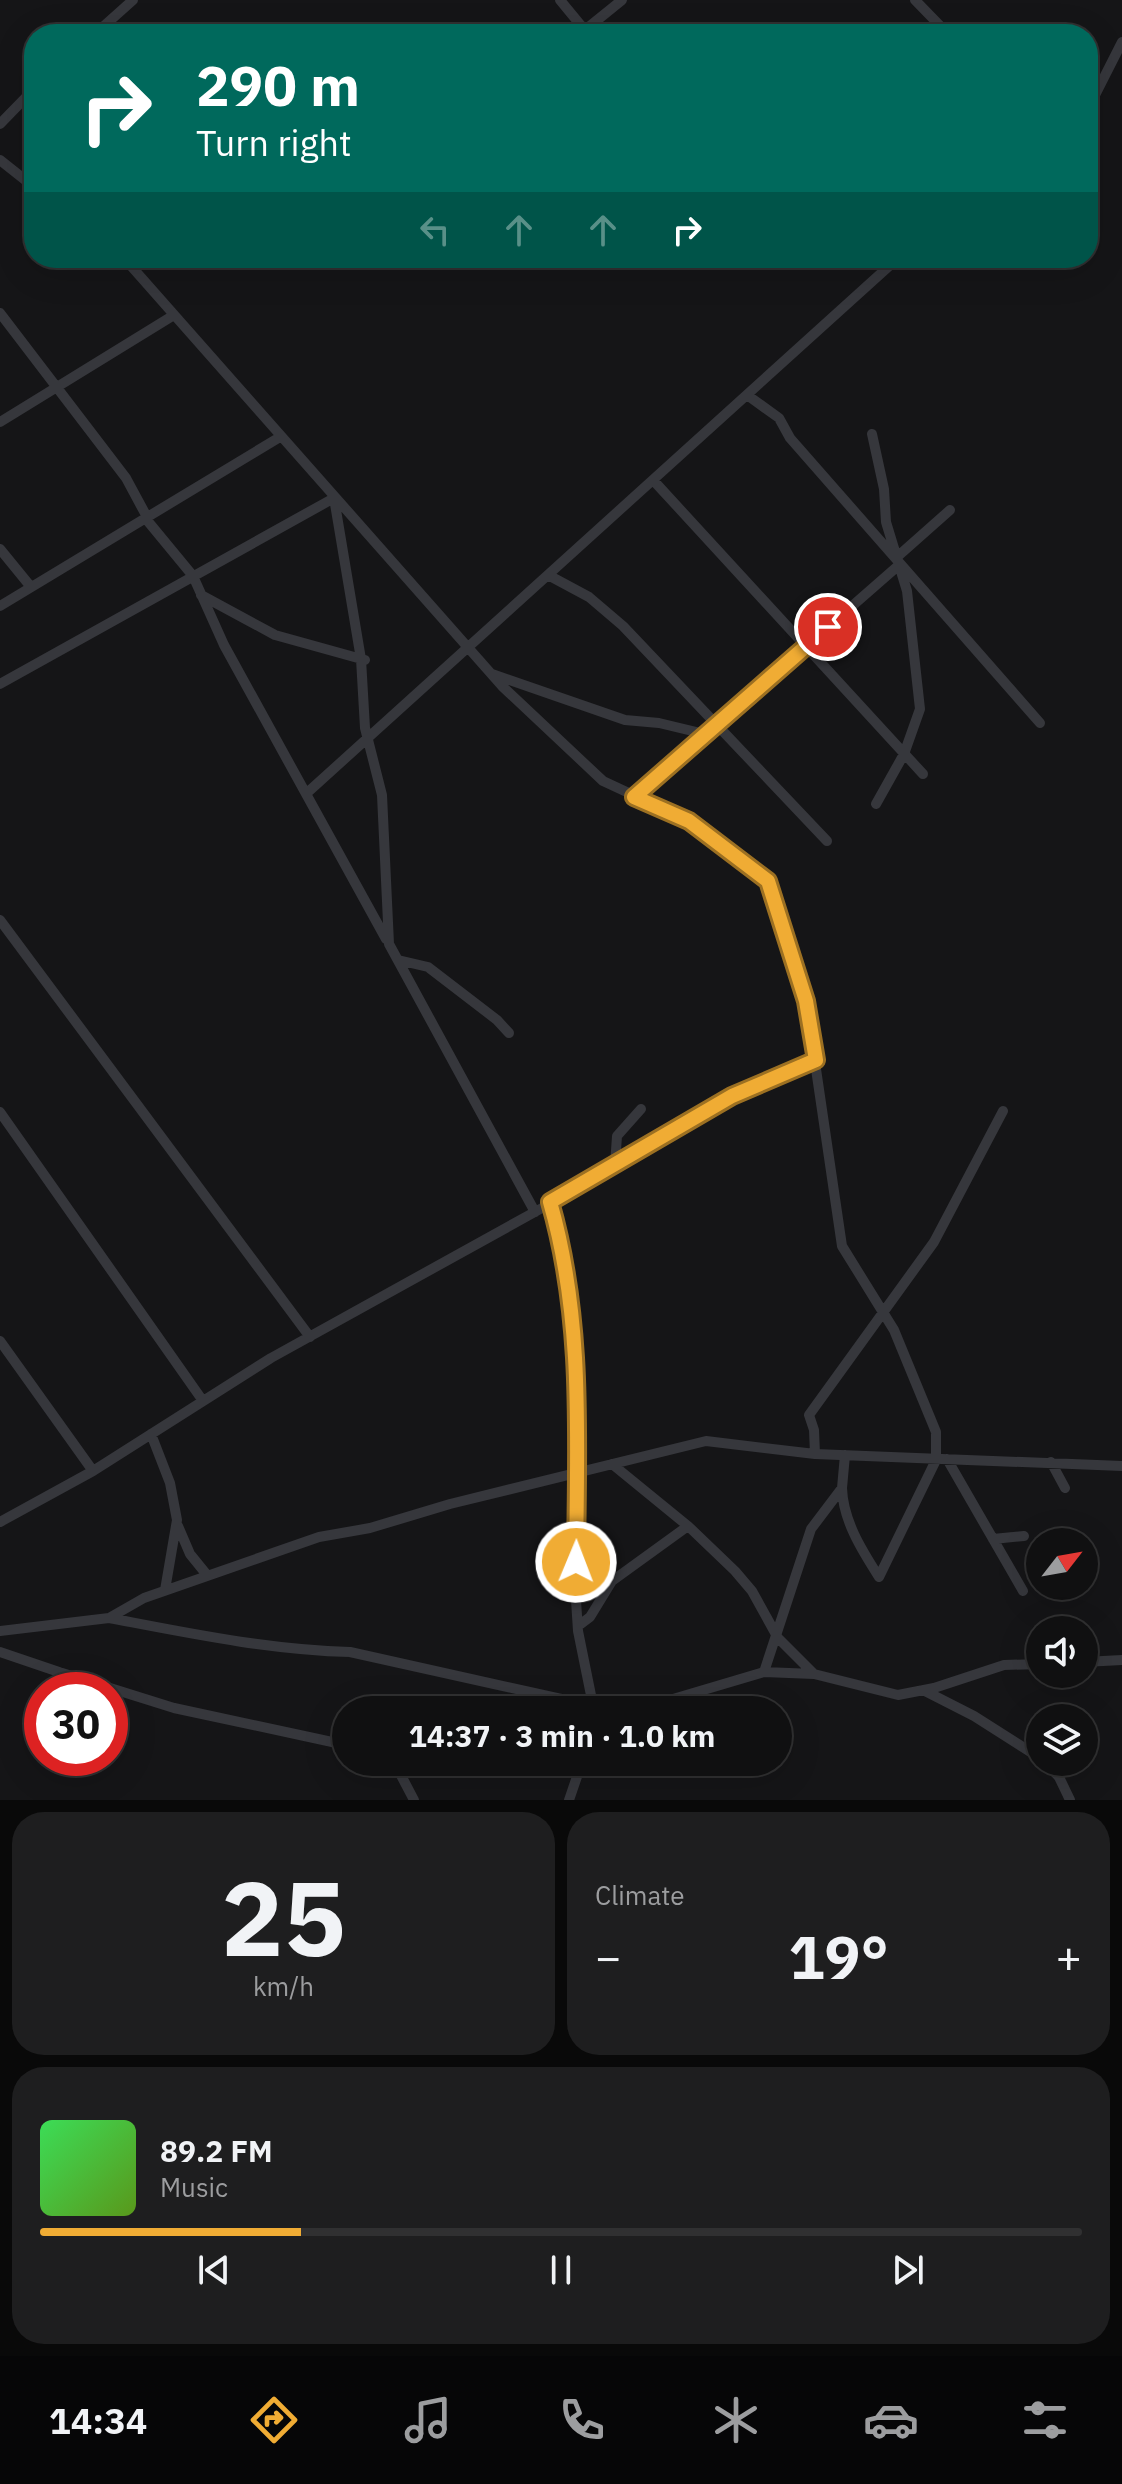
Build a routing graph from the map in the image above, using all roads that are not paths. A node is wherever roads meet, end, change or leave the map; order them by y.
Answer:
1 (133, 0) edge
2 (560, 0) edge
3 (622, 0) edge
4 (915, 0) edge
5 (106, 24) edge
6 (578, 24) edge
7 (595, 24) edge
8 (938, 24) edge
9 (1122, 42) edge
10 (1098, 89) edge
11 (24, 99) edge
12 (0, 124) edge
13 (0, 160) edge
14 (24, 179) edge
15 (133, 268) edge
16 (887, 268) edge
17 (0, 313) edge
18 (174, 315) junction
19 (55, 388) junction
20 (747, 395) junction
21 (0, 422) edge
22 (872, 434) dead end
23 (280, 437) junction
24 (653, 480) junction
25 (334, 498) junction
26 (950, 510) dead end
27 (146, 518) junction
28 (0, 549) edge
29 (898, 561) junction
30 (548, 575) junction
31 (193, 576) junction
32 (31, 587) junction
33 (201, 595) junction
34 (0, 606) edge
35 (468, 647) junction
36 (805, 648) junction
37 (364, 660) junction
38 (491, 674) junction
39 (0, 684) edge
40 (1040, 723) dead end
41 (718, 727) junction
42 (709, 735) junction
43 (367, 737) junction
44 (904, 754) junction
45 (923, 774) dead end
46 (308, 792) junction
47 (634, 797) junction
48 (876, 804) dead end
49 (827, 841) dead end
50 (0, 920) edge
51 (389, 944) junction
52 (398, 960) junction
53 (509, 1033) dead end
54 (816, 1060) junction
55 (641, 1109) dead end
56 (1003, 1111) dead end
57 (0, 1112) edge
58 (615, 1165) junction
59 (550, 1202) junction
60 (535, 1212) junction
61 (884, 1311) junction
62 (310, 1337) junction
63 (0, 1341) edge
64 (203, 1401) junction
65 (151, 1434) junction
66 (815, 1454) junction
67 (845, 1455) junction
68 (942, 1460) junction
69 (1051, 1462) junction
70 (612, 1464) junction
71 (1122, 1466) edge
72 (93, 1471) junction
73 (579, 1472) junction
74 (842, 1488) junction
75 (1065, 1488) dead end
76 (177, 1520) junction
77 (0, 1522) edge
78 (688, 1526) junction
79 (1024, 1536) dead end
80 (993, 1539) junction
81 (207, 1575) junction
82 (165, 1590) junction
83 (1023, 1591) dead end
84 (109, 1618) junction
85 (578, 1626) junction
86 (0, 1631) edge
87 (778, 1638) junction
88 (0, 1652) edge
89 (1122, 1660) edge
90 (1098, 1661) edge
91 (1026, 1664) edge
92 (59, 1672) edge
93 (764, 1672) junction
94 (814, 1674) junction
95 (923, 1690) junction
96 (128, 1694) edge
97 (542, 1696) edge
98 (591, 1696) edge
99 (682, 1696) edge
100 (332, 1742) edge
101 (1026, 1749) edge
102 (401, 1776) edge
103 (577, 1776) edge
104 (1058, 1776) edge
105 (414, 1800) edge
106 (569, 1800) edge
107 (1070, 1800) edge

1 - 5 street
2 - 6 street
3 - 7 street
4 - 8 street
9 - 10 street
11 - 12 street
13 - 14 street
15 - 18 street
16 - 20 street
17 - 19 street
18 - 19 street
18 - 23 street
19 - 21 street
19 - 27 street
20 - 24 street
20 - 29 street
22 - 29 street
23 - 25 street
23 - 27 street
24 - 30 street
24 - 36 street
25 - 31 street
25 - 35 street
25 - 37 street
26 - 29 street
27 - 31 street
27 - 32 street
28 - 32 street
29 - 36 street
29 - 40 street
29 - 44 street
30 - 35 street
30 - 41 street
31 - 33 street
31 - 39 street
32 - 34 street
33 - 37 street
33 - 46 street
35 - 38 street
35 - 43 street
36 - 41 street
36 - 44 street
37 - 43 street
38 - 42 street
38 - 47 street
41 - 42 street
41 - 49 street
42 - 47 street
43 - 46 street
43 - 51 street
44 - 45 street
44 - 48 street
46 - 51 street
47 - 54 street
50 - 62 street
51 - 52 street
52 - 53 street
52 - 60 street
54 - 58 street
54 - 61 street
55 - 58 street
56 - 61 street
57 - 64 street
58 - 59 street
59 - 60 street
59 - 73 street
60 - 62 street
61 - 66 street
61 - 68 street
62 - 64 street
63 - 72 street
64 - 65 street
65 - 72 street
65 - 76 street
66 - 67 street
66 - 70 street
67 - 68 street
67 - 74 street
68 - 69 street
68 - 74 street
68 - 80 street
69 - 71 street
69 - 75 street
70 - 73 street
70 - 78 street
72 - 77 street
73 - 81 street
73 - 85 street
74 - 87 street
76 - 81 street
76 - 82 street
78 - 85 street
78 - 87 street
79 - 80 street
80 - 83 street
81 - 82 street
82 - 84 street
84 - 86 street
84 - 97 street
85 - 98 street
87 - 93 street
87 - 94 street
88 - 92 street
89 - 90 street
91 - 95 street
93 - 94 street
93 - 99 street
94 - 95 street
95 - 101 street
96 - 100 street
102 - 105 street
103 - 106 street
104 - 107 street

